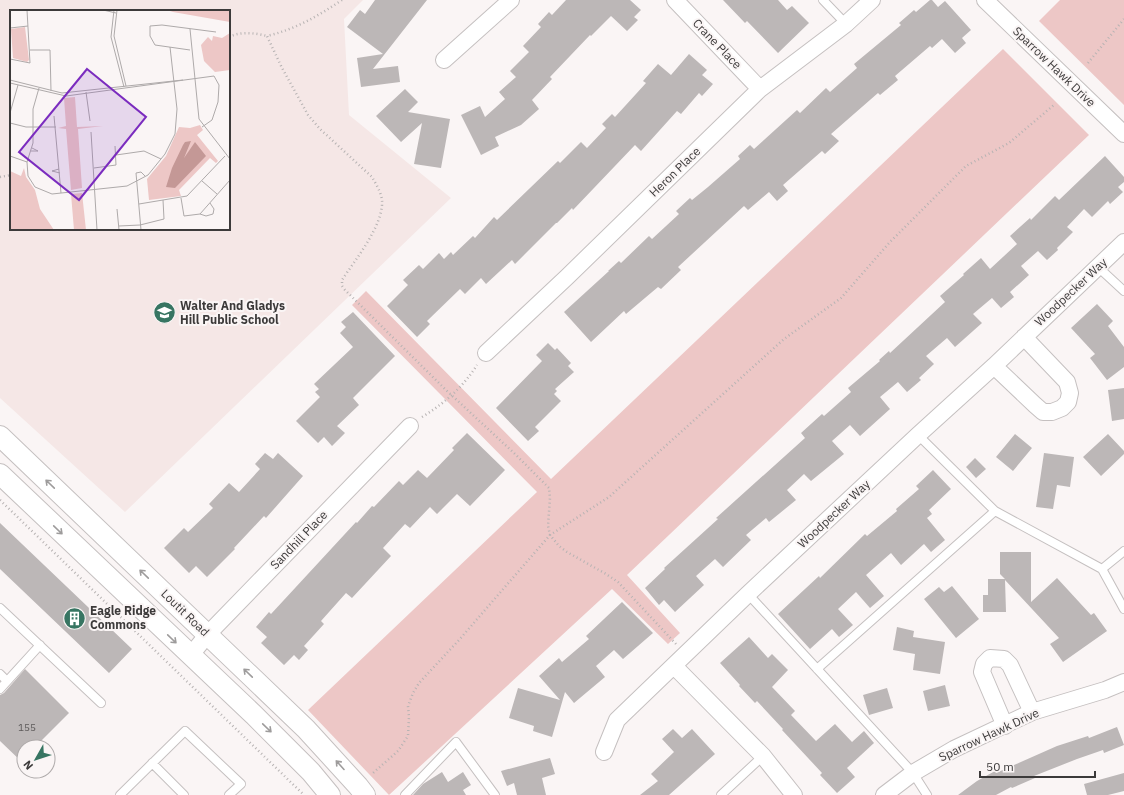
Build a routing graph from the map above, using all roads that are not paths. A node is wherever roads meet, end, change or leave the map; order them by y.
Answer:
1 (511, 0) edge
2 (674, 0) edge
3 (822, 0) edge
4 (872, 0) edge
5 (985, 0) edge
6 (846, 24) junction
7 (444, 60) dead end
8 (760, 89) junction
9 (1124, 134) edge
10 (1124, 242) edge
11 (1098, 267) junction
12 (1124, 291) edge
13 (1024, 337) junction
14 (486, 353) road end
15 (994, 366) junction
16 (410, 426) road end
17 (918, 435) junction
18 (0, 436) edge
19 (0, 474) edge
20 (995, 511) junction
21 (1124, 551) edge
22 (1102, 569) junction
23 (748, 594) junction
24 (0, 608) edge
25 (1124, 609) edge
26 (208, 634) junction
27 (40, 645) junction
28 (190, 656) junction
29 (674, 666) junction
30 (817, 669) junction
31 (0, 674) edge
32 (8, 681) junction
33 (1124, 682) edge
34 (0, 689) edge
35 (101, 703) dead end
36 (1032, 712) junction
37 (1005, 726) junction
38 (604, 752) dead end
39 (763, 756) junction
40 (152, 763) junction
41 (913, 773) junction
42 (120, 795) edge
43 (184, 795) edge
44 (229, 795) edge
45 (330, 795) edge
46 (365, 795) edge
47 (405, 795) edge
48 (495, 795) edge
49 (721, 795) edge
50 (794, 795) edge
51 (884, 795) edge
52 (927, 795) edge

1 - 7 street
2 - 8 street, Crane Place
3 - 6 lane
4 - 6 street, Heron Place
5 - 9 street, Sparrow Hawk Drive
6 - 8 street, Heron Place
8 - 14 street, Heron Place
10 - 11 street, Woodpecker Way
11 - 12 lane
11 - 13 street, Woodpecker Way
13 - 15 street, Woodpecker Way
13 - 15 street
15 - 17 street, Woodpecker Way
16 - 26 street, Sandhill Place
17 - 20 lane
17 - 23 street, Woodpecker Way
26 -> 18 street, Loutit Road
19 -> 28 street
20 - 22 lane
20 - 30 lane
21 - 22 lane
22 - 25 lane
23 - 29 street, Woodpecker Way
23 - 30 lane
24 - 27 lane
26 - 28 street, Sandhill Place
46 -> 26 street, Loutit Road
27 - 32 lane
27 - 35 lane
28 -> 45 street
29 - 38 street, Woodpecker Way
29 - 39 street
30 - 41 lane
31 - 32 lane
32 - 34 lane
33 - 36 street, Sparrow Hawk Drive
36 - 37 street, Sparrow Hawk Drive
36 - 37 street
37 - 41 street, Sparrow Hawk Drive
39 - 49 lane
39 - 50 street
40 - 42 lane
40 - 43 lane
40 - 44 lane
41 - 51 street, Sparrow Hawk Drive
41 - 52 lane
47 - 48 lane

